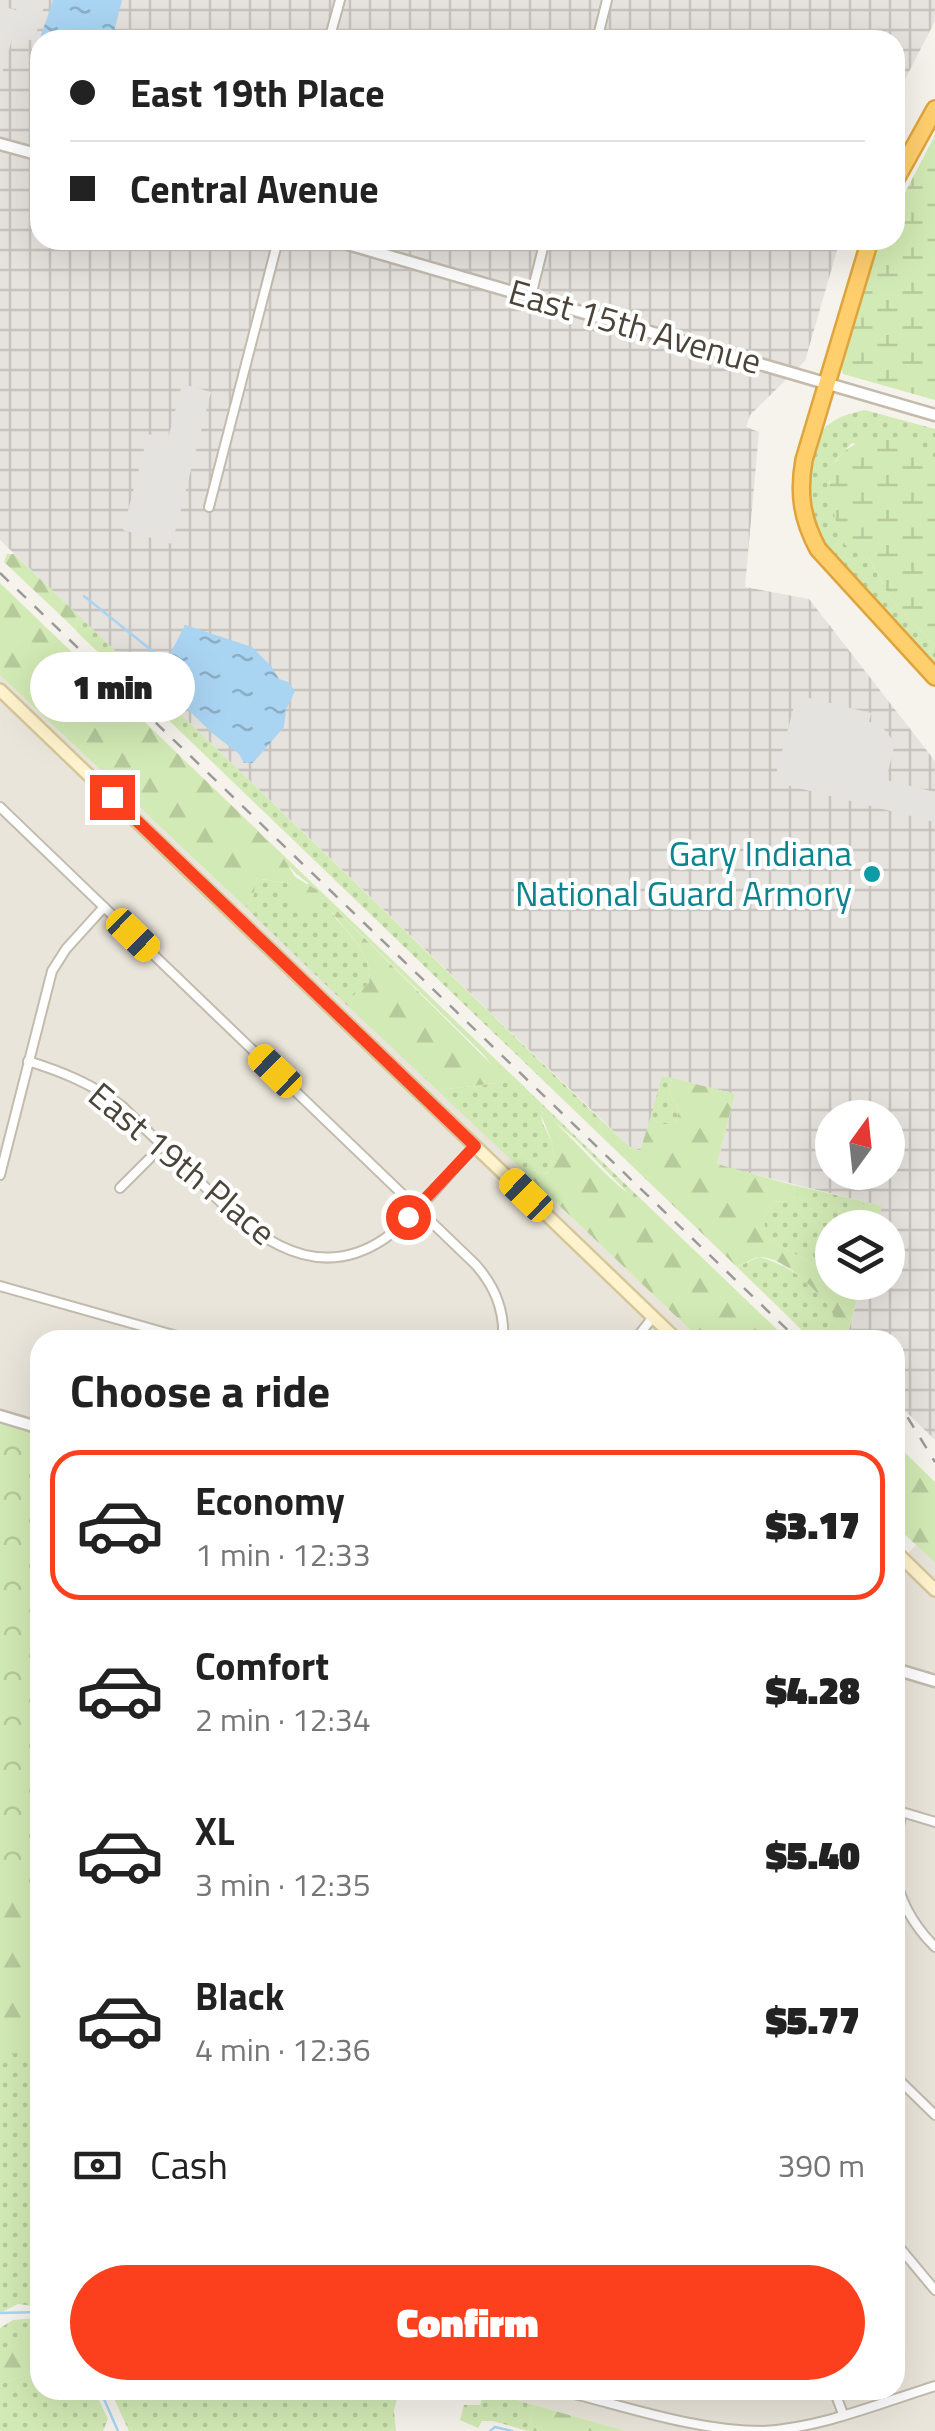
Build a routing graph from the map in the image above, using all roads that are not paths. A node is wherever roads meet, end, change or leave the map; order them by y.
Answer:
1 (340, 0) edge
2 (607, 0) edge
3 (332, 30) edge
4 (600, 30) edge
5 (935, 109) edge
6 (0, 144) edge
7 (30, 152) edge
8 (905, 163) edge
9 (275, 250) edge
10 (369, 250) edge
11 (542, 250) edge
12 (867, 250) edge
13 (531, 296) junction
14 (826, 384) junction
15 (935, 416) edge
16 (209, 506) dead end
17 (935, 677) edge
18 (0, 690) edge
19 (0, 807) edge
20 (104, 907) junction
21 (28, 1061) junction
22 (163, 1145) junction
23 (475, 1146) junction
24 (0, 1175) edge
25 (120, 1188) dead end
26 (417, 1208) junction
27 (0, 1286) edge
28 (653, 1317) junction
29 (156, 1330) edge
30 (503, 1330) edge
31 (643, 1330) edge
32 (667, 1330) edge
33 (0, 1416) edge
34 (30, 1425) edge
35 (905, 1561) edge
36 (935, 1590) edge
37 (905, 1672) edge
38 (935, 1680) edge
39 (905, 1813) edge
40 (935, 1822) edge
41 (905, 1908) edge
42 (935, 1947) edge
43 (905, 2086) edge
44 (935, 2115) edge
45 (905, 2254) edge
46 (935, 2290) edge
47 (935, 2386) edge
48 (905, 2395) edge
49 (603, 2400) edge
50 (838, 2400) edge
51 (889, 2400) edge
52 (843, 2414) junction

1 - 3 street
2 - 4 street
5 - 8 highway
6 - 7 street
9 - 16 street
10 - 13 street, East 15th Avenue
11 - 13 street
12 - 14 highway
13 - 14 street, East 15th Avenue
14 - 15 street, East 15th Avenue
14 - 17 highway
18 - 23 main road
19 - 20 street
20 - 21 street
20 - 26 street
21 - 22 street, East 19th Place
21 - 24 street
22 - 25 street
22 - 26 street, East 19th Place
23 - 26 street, East 19th Place
23 - 28 main road
26 - 30 street
27 - 29 street
28 - 31 street
28 - 32 main road
33 - 34 street
35 - 36 main road
37 - 38 street
39 - 40 street
41 - 42 street
43 - 44 street
45 - 46 street
47 - 48 street
49 - 52 street
50 - 52 street
51 - 52 street

